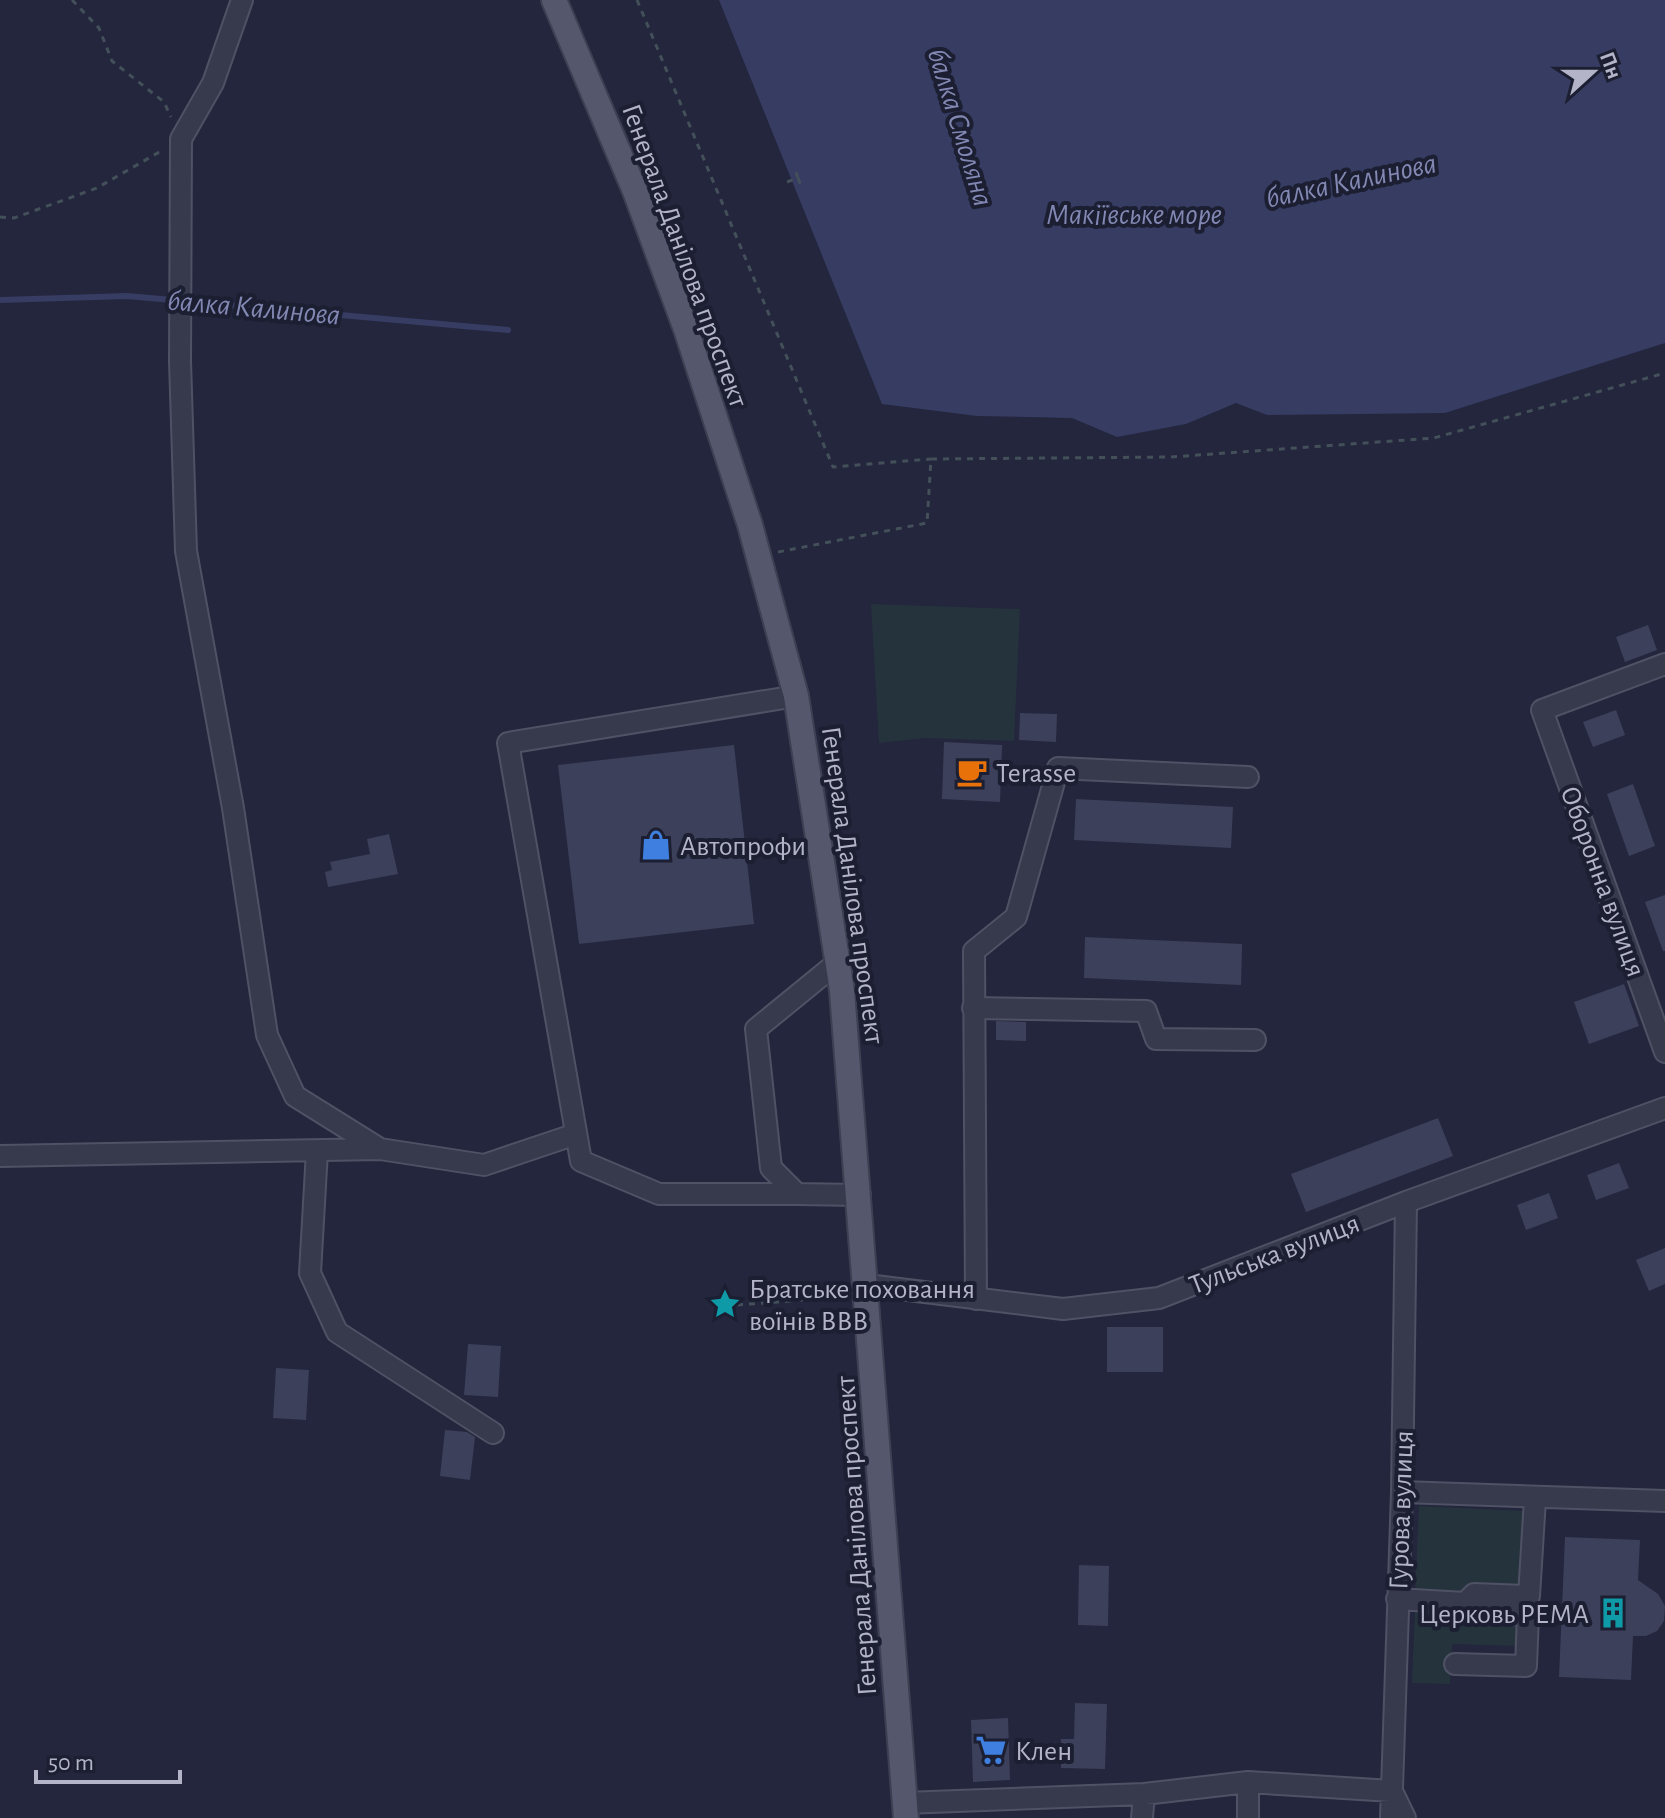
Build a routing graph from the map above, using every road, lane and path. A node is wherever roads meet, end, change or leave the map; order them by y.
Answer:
1 (72, 0) edge
2 (242, 0) edge
3 (554, 0) edge
4 (637, 0) edge
5 (181, 139) junction
6 (795, 170) dead end
7 (798, 178) junction
8 (787, 182) dead end
9 (801, 186) dead end
10 (0, 217) edge
11 (1665, 373) edge
12 (931, 459) junction
13 (758, 555) junction
14 (1665, 664) edge
15 (796, 696) junction
16 (1248, 777) dead end
17 (838, 962) junction
18 (973, 1008) junction
19 (1255, 1040) dead end
20 (1665, 1052) edge
21 (1665, 1108) edge
22 (576, 1134) junction
23 (380, 1149) junction
24 (317, 1151) junction
25 (0, 1156) edge
26 (797, 1194) junction
27 (860, 1195) junction
28 (1406, 1202) junction
29 (868, 1290) junction
30 (976, 1299) junction
31 (737, 1305) dead end
32 (493, 1433) dead end
33 (1402, 1492) junction
34 (1535, 1499) junction
35 (1665, 1501) edge
36 (1397, 1599) junction
37 (1465, 1603) junction
38 (1455, 1664) dead end
39 (1248, 1782) junction
40 (1392, 1791) junction
41 (1144, 1794) junction
42 (905, 1810) edge
43 (1142, 1818) edge
44 (1248, 1818) edge
45 (1391, 1818) edge
46 (1405, 1818) edge

1 - 5 path
2 - 5 street
3 - 13 main road, Генерала Данілова проспект
4 - 12 path
5 - 10 path
5 - 23 street
6 - 7 path
7 - 8 path
7 - 9 path
11 - 12 path
12 - 13 path
13 - 15 main road, Генерала Данілова проспект
14 - 20 street, Оборонна вулиця
15 - 17 main road, Генерала Данілова проспект
15 - 22 street
16 - 18 street
17 - 26 street
17 - 27 main road, Генерала Данілова проспект
18 - 19 street
18 - 30 street
21 - 28 street, Тульська вулиця
22 - 23 street
22 - 26 street
23 - 24 street
24 - 25 street
24 - 32 street
26 - 27 street
27 - 29 main road, Генерала Данілова проспект
28 - 30 street, Тульська вулиця
28 - 33 street, Гурова вулиця
29 - 30 street, Тульська вулиця
29 - 31 path
29 - 42 main road, Генерала Данілова проспект
33 - 34 street
33 - 36 street, Гурова вулиця
34 - 35 street
34 - 37 street
36 - 37 street
36 - 40 street, Гурова вулиця
37 - 38 street
39 - 40 street
39 - 41 street
39 - 44 street
40 - 45 street, Гурова вулиця
40 - 46 street
41 - 42 street
41 - 43 street

